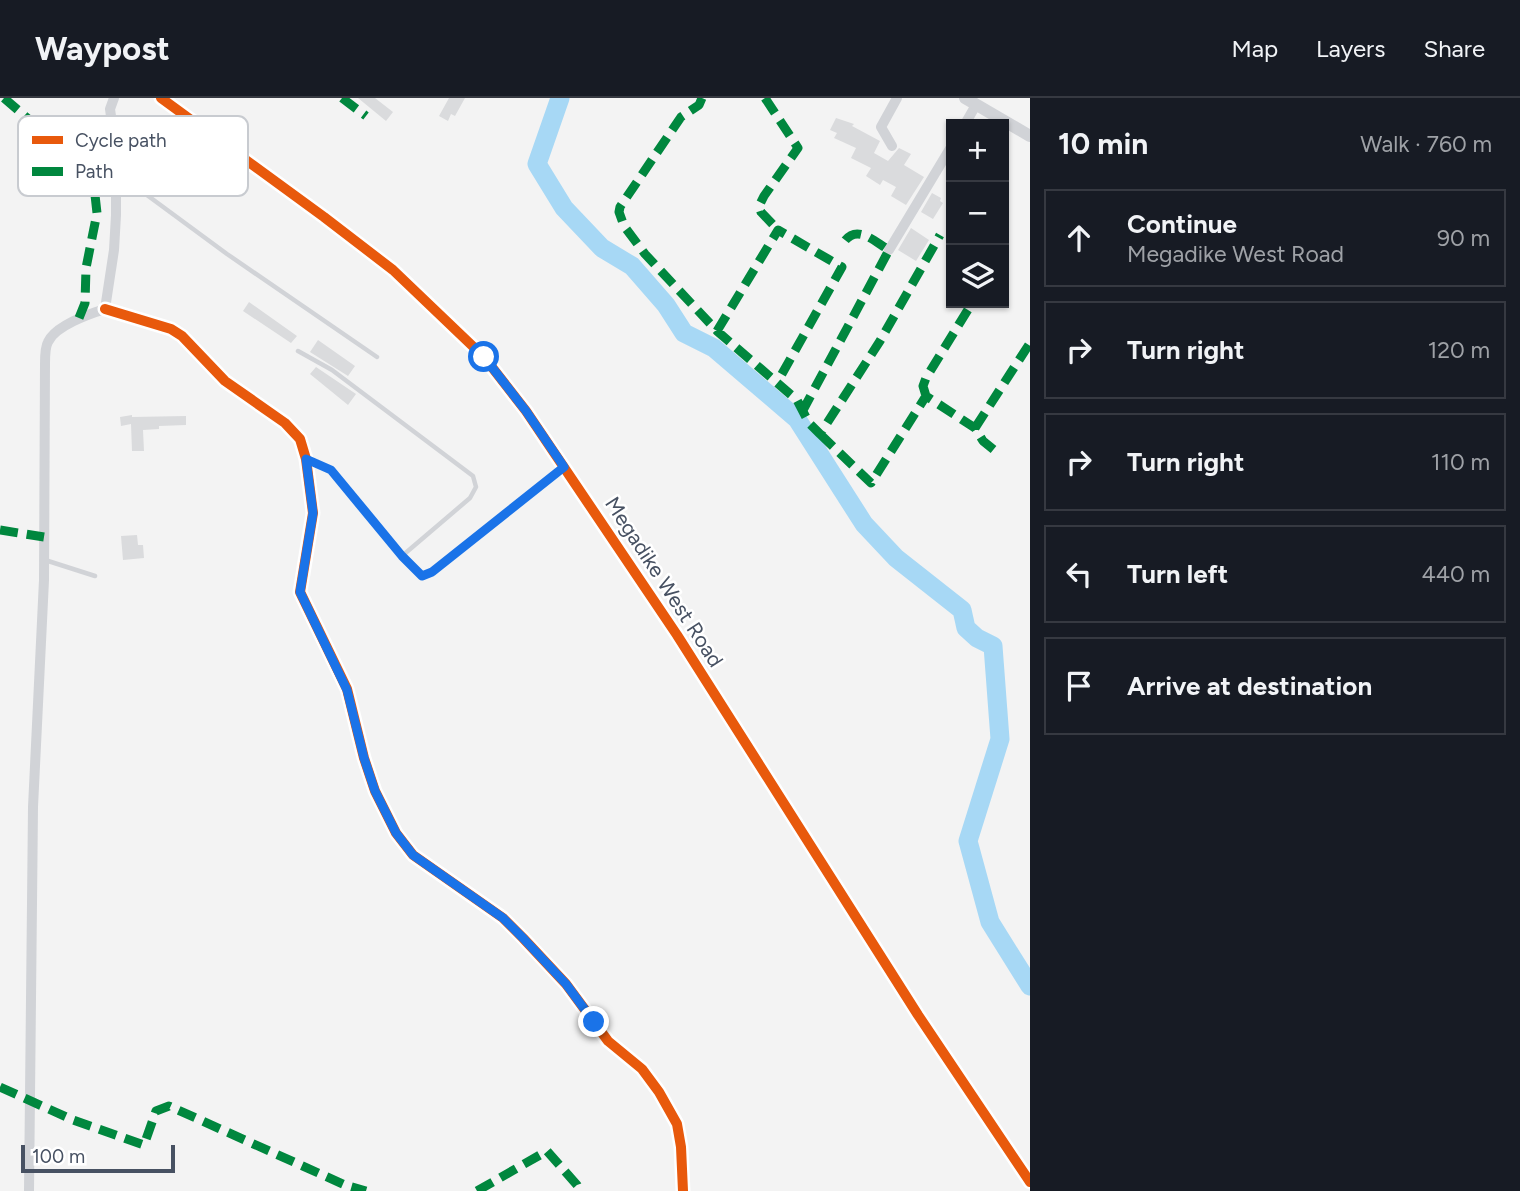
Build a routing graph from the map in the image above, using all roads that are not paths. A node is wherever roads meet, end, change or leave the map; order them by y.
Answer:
1 (114, 98) edge
2 (161, 98) edge
3 (897, 98) edge
4 (965, 98) edge
5 (976, 106) junction
6 (111, 116) edge
7 (186, 116) edge
8 (968, 119) edge
9 (1030, 136) edge
10 (892, 146) dead end
11 (946, 155) edge
12 (248, 162) edge
13 (115, 196) edge
14 (148, 196) edge
15 (889, 250) dead end
16 (105, 309) junction
17 (298, 351) dead end
18 (376, 357) dead end
19 (306, 459) junction
20 (564, 467) junction
21 (402, 556) junction
22 (44, 559) junction
23 (95, 576) dead end
24 (1030, 1182) edge
25 (29, 1191) edge
26 (684, 1191) edge

1 - 6 street
2 - 7 street, Megadike West Road
3 - 10 street
4 - 5 street
5 - 8 street
5 - 9 street
11 - 15 street
12 - 20 street, Megadike West Road
13 - 16 street
14 - 18 lane
16 - 19 street
16 - 22 street
17 - 21 lane
19 - 21 lane
19 - 26 street
20 - 21 lane
20 - 24 street, Megadike West Road
22 - 23 lane
22 - 25 street

